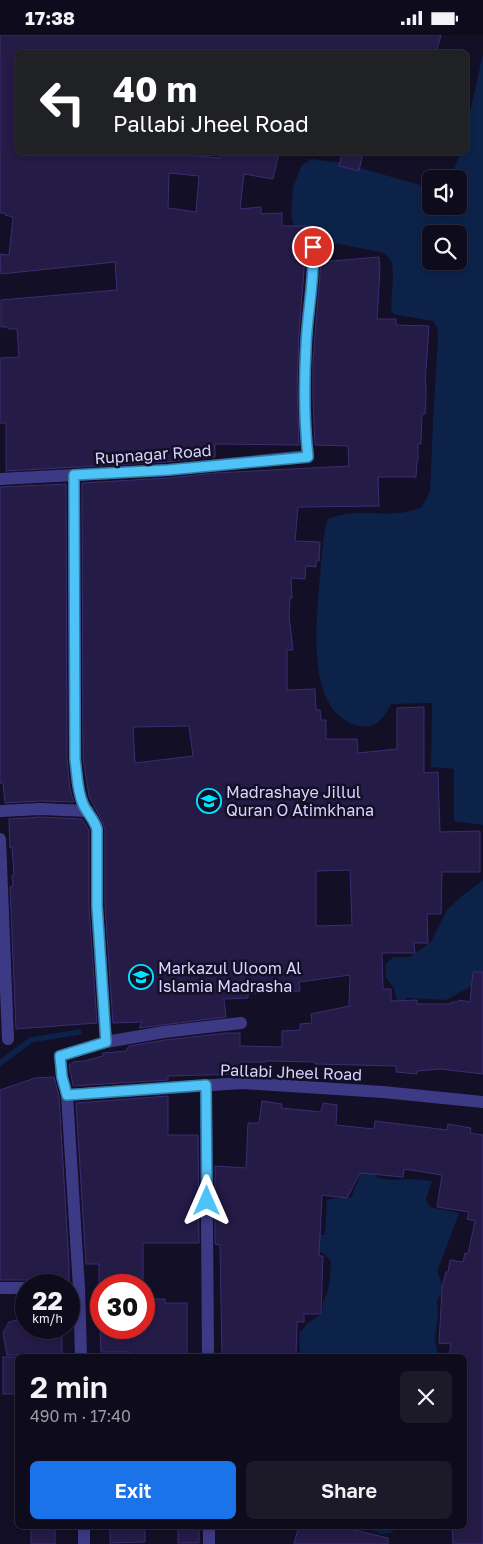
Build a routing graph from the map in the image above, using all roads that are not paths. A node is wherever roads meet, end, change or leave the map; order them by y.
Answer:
1 (313, 247) dead end
2 (74, 475) junction
3 (0, 479) edge
4 (0, 811) edge
5 (88, 811) junction
6 (0, 839) edge
7 (241, 1023) dead end
8 (8, 1039) dead end
9 (106, 1042) junction
10 (206, 1085) junction
11 (67, 1095) junction
12 (483, 1102) edge
13 (73, 1274) edge
14 (15, 1288) edge
15 (0, 1289) edge
16 (79, 1339) edge
17 (81, 1354) edge
18 (208, 1354) edge
19 (84, 1529) edge
20 (209, 1529) edge
21 (84, 1544) edge
22 (209, 1544) edge

1 - 2 street, Rupnagar Road
2 - 3 street, Rupnagar Road
2 - 5 street
4 - 5 street
5 - 9 street
6 - 8 street
7 - 9 street
9 - 11 street
10 - 11 street, Pallabi Jheel Road
10 - 12 street, Pallabi Jheel Road
10 - 18 street
11 - 13 street
14 - 15 street
16 - 17 street
19 - 21 street
20 - 22 street

